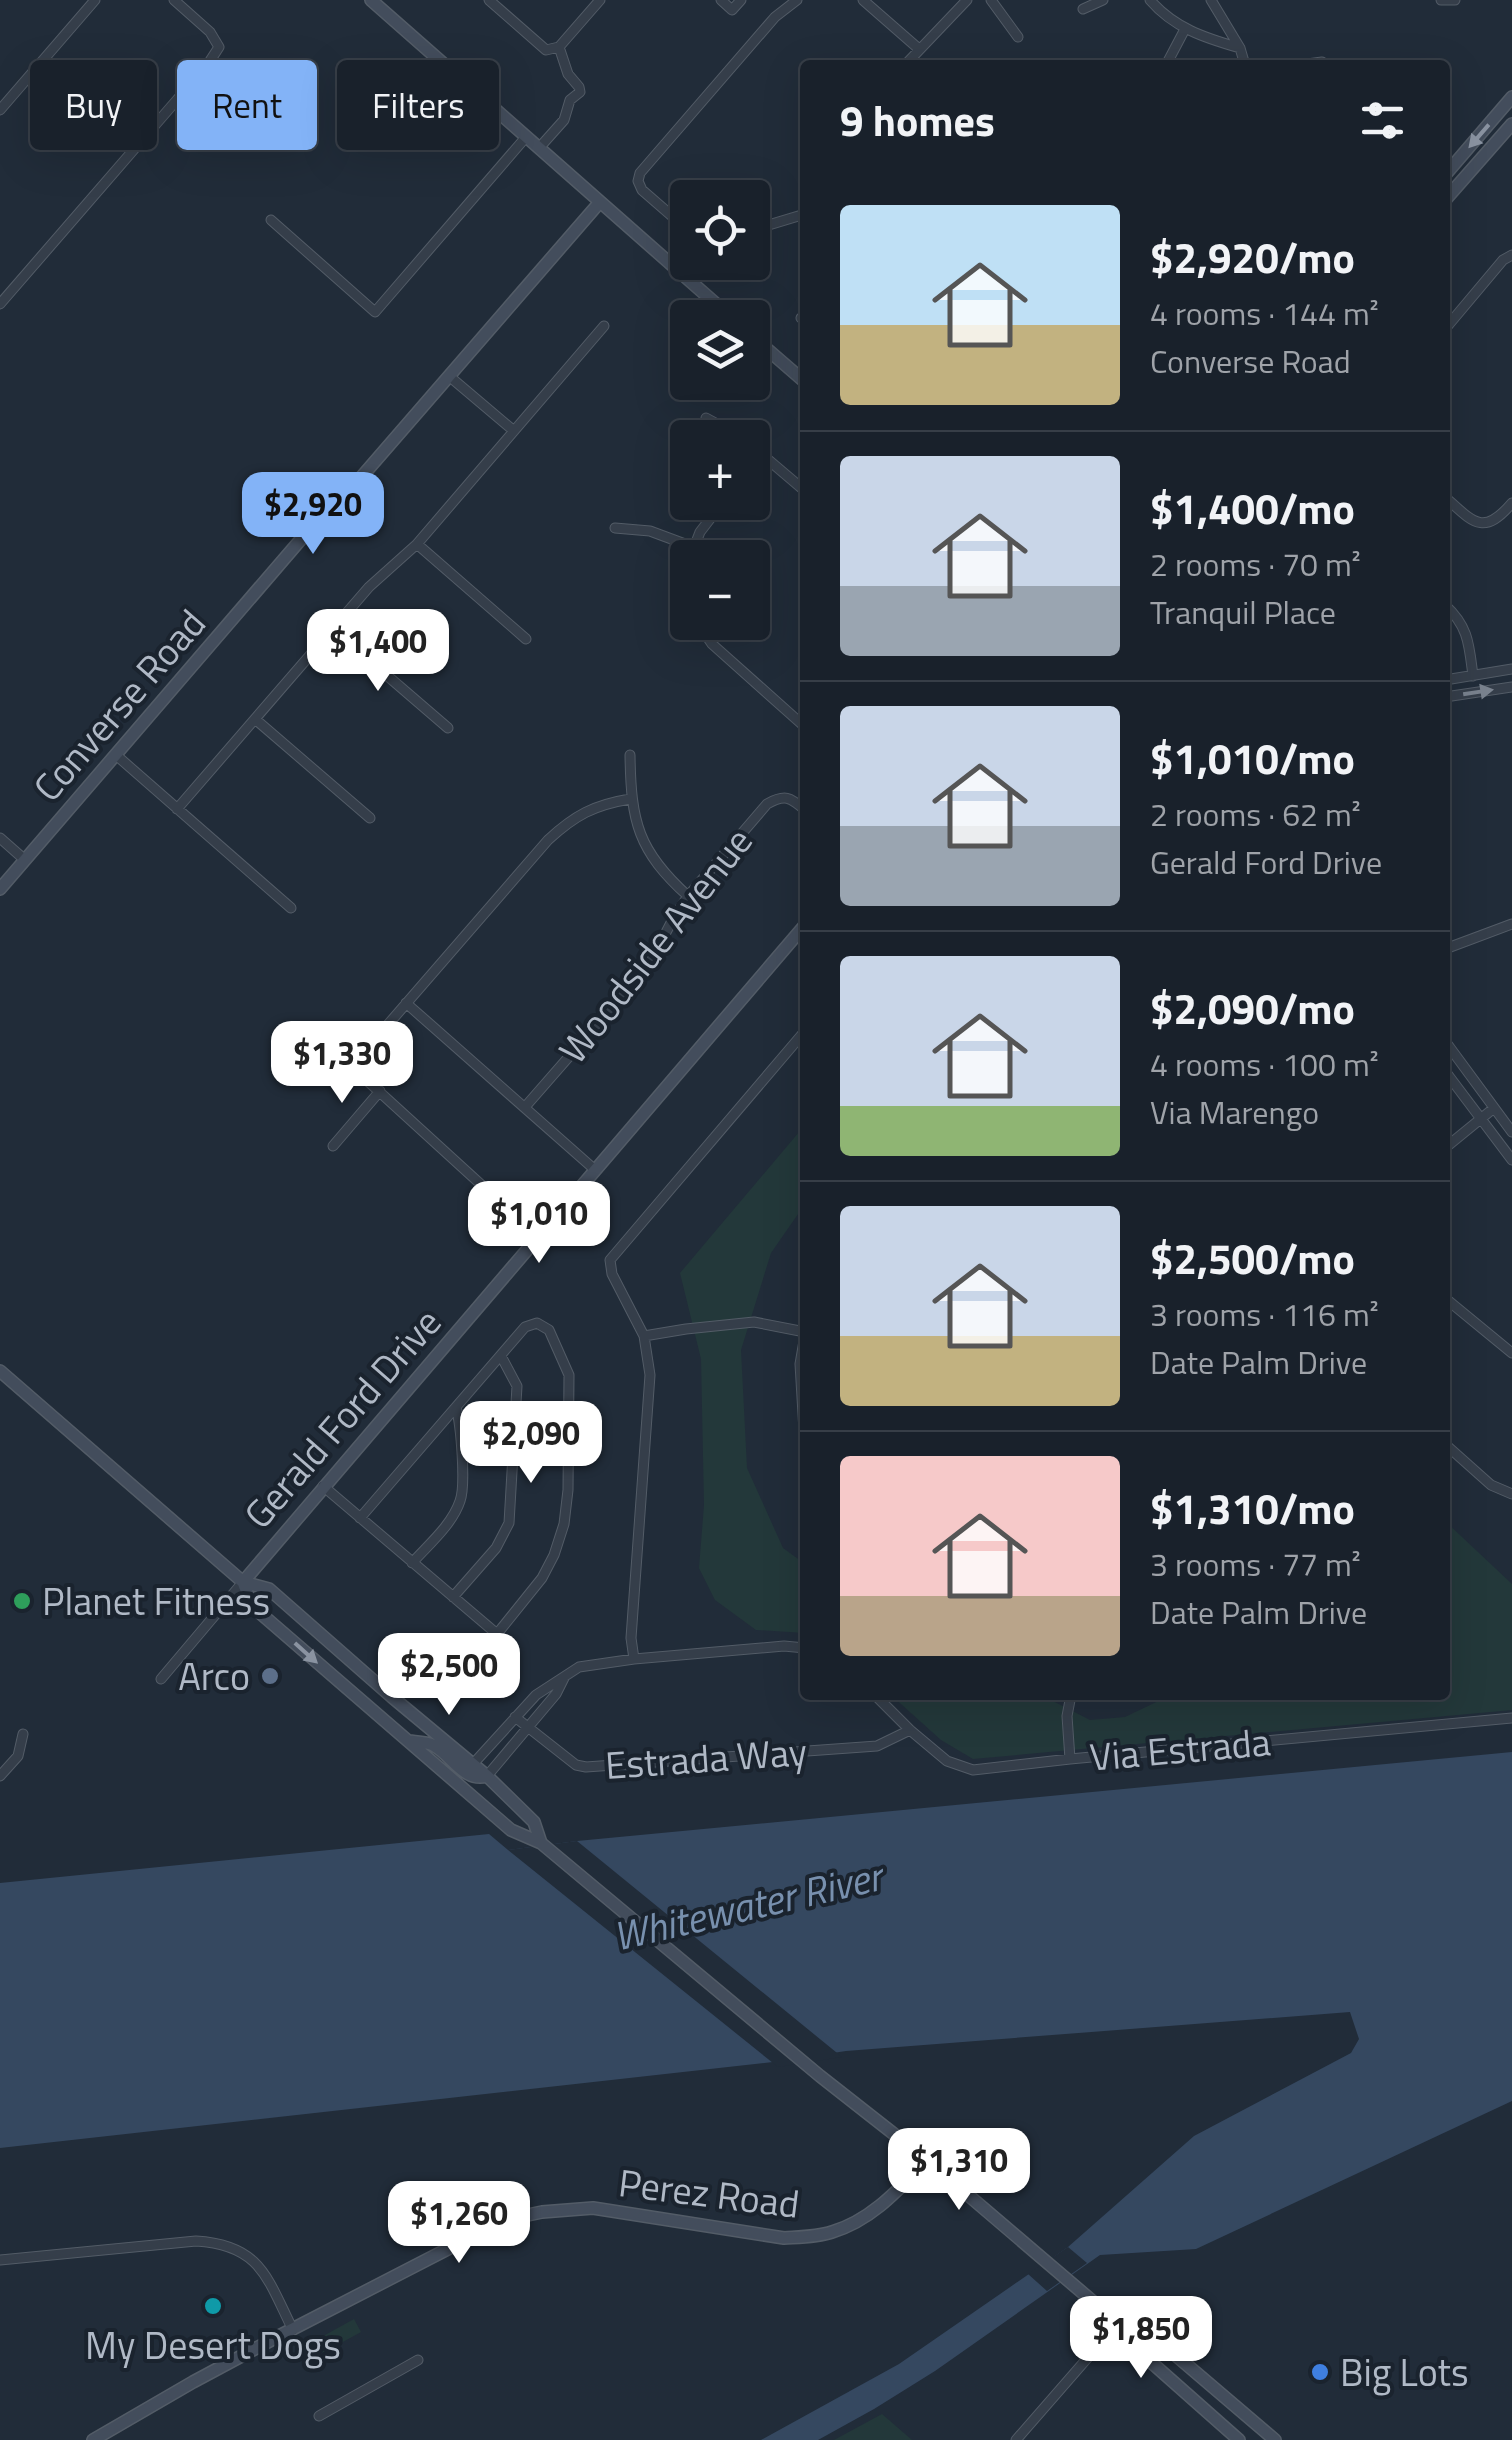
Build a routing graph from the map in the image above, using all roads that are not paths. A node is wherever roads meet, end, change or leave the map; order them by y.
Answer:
1 (95, 0) edge
2 (174, 0) edge
3 (371, 0) edge
4 (489, 0) edge
5 (600, 0) edge
6 (721, 0) edge
7 (742, 0) edge
8 (797, 0) edge
9 (863, 0) edge
10 (967, 0) edge
11 (991, 0) edge
12 (1104, 0) edge
13 (1150, 0) edge
14 (1211, 0) edge
15 (1441, 0) edge
16 (1455, 0) edge
17 (1083, 9) dead end
18 (1185, 30) junction
19 (1018, 37) dead end
20 (559, 47) junction
21 (1240, 48) junction
22 (919, 49) junction
23 (910, 60) edge
24 (1169, 60) edge
25 (1244, 60) edge
26 (1512, 97) edge
27 (0, 110) edge
28 (1512, 124) edge
29 (526, 137) junction
30 (539, 148) junction
31 (1450, 168) edge
32 (1450, 194) edge
33 (600, 202) junction
34 (670, 214) edge
35 (800, 216) edge
36 (271, 220) dead end
37 (770, 225) edge
38 (1512, 255) edge
39 (712, 300) edge
40 (0, 304) edge
41 (1450, 324) edge
42 (604, 326) dead end
43 (770, 352) edge
44 (448, 376) junction
45 (800, 378) edge
46 (706, 418) dead end
47 (710, 420) edge
48 (514, 431) junction
49 (770, 461) edge
50 (800, 488) edge
51 (1450, 501) edge
52 (1512, 503) edge
53 (615, 528) dead end
54 (670, 541) edge
55 (417, 544) junction
56 (1450, 610) edge
57 (333, 630) junction
58 (526, 639) dead end
59 (709, 640) edge
60 (1512, 670) edge
61 (1473, 676) junction
62 (1450, 679) edge
63 (1512, 687) edge
64 (1450, 696) edge
65 (255, 719) junction
66 (800, 723) edge
67 (448, 728) dead end
68 (116, 755) junction
69 (630, 756) dead end
70 (630, 799) junction
71 (800, 806) edge
72 (178, 809) junction
73 (370, 818) dead end
74 (0, 838) edge
75 (25, 860) junction
76 (0, 889) edge
77 (688, 896) junction
78 (291, 908) dead end
79 (1512, 924) edge
80 (800, 931) edge
81 (1450, 947) edge
82 (406, 1003) junction
83 (316, 1034) dead end
84 (800, 1037) edge
85 (1450, 1048) edge
86 (352, 1066) junction
87 (1450, 1078) edge
88 (380, 1092) junction
89 (525, 1107) junction
90 (1494, 1108) junction
91 (1481, 1118) junction
92 (1512, 1132) edge
93 (1450, 1144) edge
94 (333, 1146) dead end
95 (1512, 1160) edge
96 (594, 1170) junction
97 (488, 1190) junction
98 (506, 1198) junction
99 (497, 1208) junction
100 (538, 1235) junction
101 (1450, 1302) edge
102 (800, 1333) edge
103 (644, 1336) junction
104 (1512, 1354) edge
105 (501, 1356) junction
106 (0, 1370) edge
107 (456, 1408) junction
108 (1450, 1448) edge
109 (323, 1486) junction
110 (1512, 1494) edge
111 (360, 1518) junction
112 (412, 1563) junction
113 (242, 1582) junction
114 (453, 1598) junction
115 (800, 1648) edge
116 (634, 1658) junction
117 (566, 1676) junction
118 (161, 1679) dead end
119 (880, 1700) edge
120 (1070, 1700) edge
121 (515, 1716) junction
122 (1512, 1718) edge
123 (529, 1728) junction
124 (910, 1730) junction
125 (23, 1734) dead end
126 (409, 1741) junction
127 (1070, 1759) junction
128 (473, 1764) junction
129 (0, 1776) edge
130 (487, 1776) junction
131 (540, 1843) junction
132 (928, 2160) junction
133 (0, 2260) edge
134 (1118, 2323) junction
135 (293, 2330) junction
136 (418, 2360) dead end
137 (319, 2416) dead end
138 (93, 2440) edge
139 (1016, 2440) edge
140 (1240, 2440) edge
141 (1275, 2440) edge

1 - 27 street
2 - 40 street
3 - 29 main road
4 - 20 street
5 - 20 street
6 - 7 street
8 - 34 street
9 - 22 street
10 - 22 street
11 - 19 street
12 - 17 street
13 - 18 street
14 - 21 street
15 - 16 street
18 - 21 street
18 - 24 street
20 - 30 street
21 - 25 street
22 - 23 street
26 -> 31 main road
28 - 32 main road
29 - 30 main road
29 - 36 street
30 - 33 main road
33 - 39 main road
33 - 44 main road, Converse Road
35 - 37 street
38 - 41 street
42 - 48 street
43 - 45 main road
44 - 48 street
44 - 68 main road, Converse Road
46 - 47 street
48 - 55 street
49 - 50 street
51 - 52 street
53 - 54 street
55 - 57 street
55 - 58 street
56 - 61 street
57 - 65 street
57 - 67 street
59 - 66 street
60 - 61 street
61 - 62 street
64 -> 63 street
65 - 72 street
65 - 73 street
68 - 72 street
68 - 75 main road, Converse Road
69 - 70 street
70 - 77 street
70 - 82 street
71 - 77 street, Woodside Avenue
72 - 78 street
74 - 75 street
75 - 76 main road, Converse Road
77 - 89 street, Woodside Avenue
79 - 81 street
80 - 96 main road, Gerald Ford Drive
82 - 86 street
82 - 89 street
83 - 86 street
84 - 103 street
85 - 90 street
86 - 88 street
87 - 91 street
88 - 94 street
88 - 97 street
89 - 96 street
90 - 91 street
90 - 92 street
91 - 93 street
91 - 95 street
96 - 100 main road, Gerald Ford Drive
97 - 98 street
97 - 99 street
98 - 99 street
98 - 100 street
99 - 100 street
100 - 109 main road, Gerald Ford Drive
101 - 104 street
102 - 103 street
103 - 116 street
105 - 107 street
105 - 114 street
105 - 114 street
106 - 113 main road
107 - 111 street
107 - 112 street
108 - 110 street
109 - 111 street
109 - 113 main road, Gerald Ford Drive
111 - 112 street
112 - 114 street
113 - 118 street, Gerald Ford Drive
113 -> 126 main road
113 - 128 main road
115 - 116 street
116 - 117 street
117 - 121 street
117 - 123 street
119 - 124 street, Via Estrada
120 - 127 street
121 - 123 street, Estrada Way
121 - 128 street
122 - 127 street, Via Estrada
123 - 124 street, Estrada Way
123 - 130 street
124 - 127 street, Via Estrada
125 - 129 street
126 - 130 main road
126 - 131 main road
128 - 130 main road
130 - 131 main road
131 - 132 main road
132 - 134 main road
132 - 135 main road, Perez Road
133 - 135 street
134 - 139 street
134 - 140 main road
134 - 141 main road
135 - 138 main road, Perez Road
136 - 137 street

